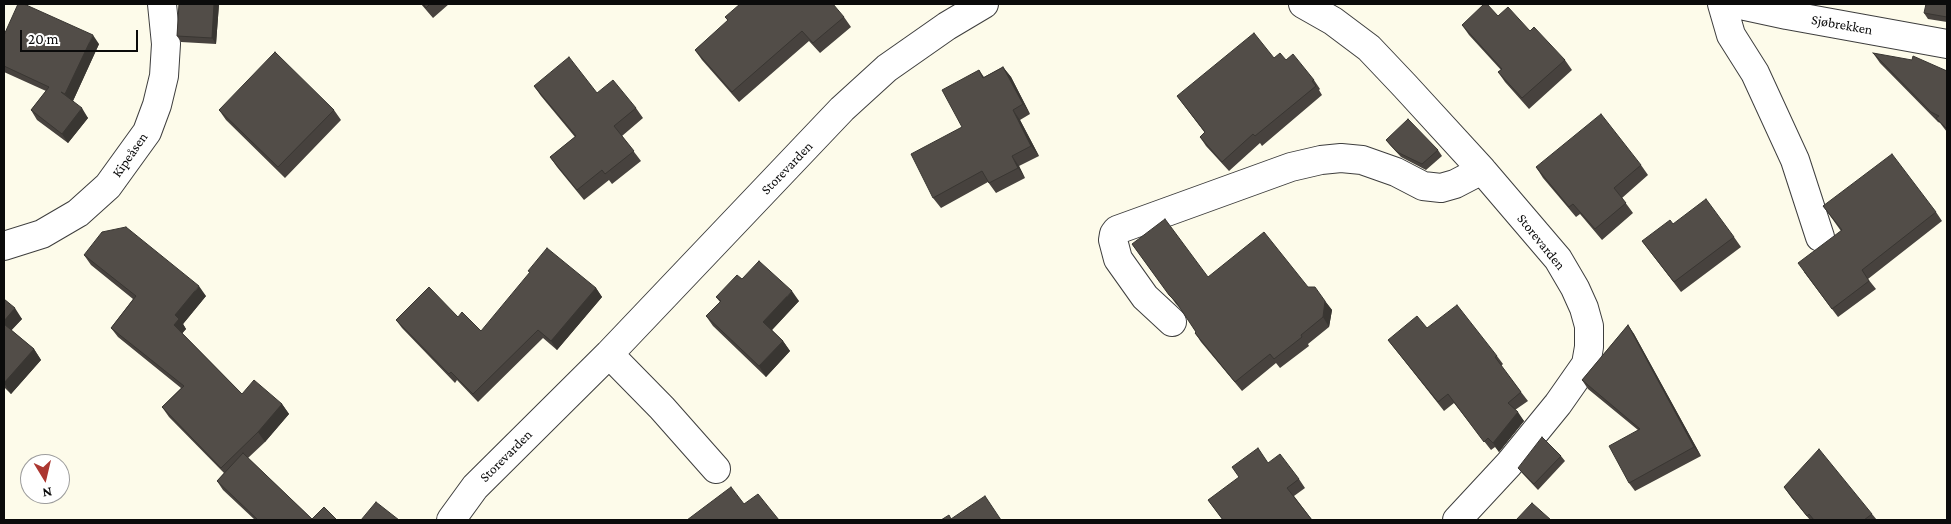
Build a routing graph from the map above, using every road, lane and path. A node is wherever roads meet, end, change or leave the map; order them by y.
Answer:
1 (162, 4) edge
2 (984, 4) edge
3 (1303, 4) edge
4 (1722, 4) edge
5 (1736, 4) edge
6 (1947, 44) edge
7 (1482, 170) junction
8 (1820, 237) dead end
9 (4, 246) edge
10 (1172, 322) dead end
11 (609, 354) junction
12 (716, 469) dead end
13 (451, 520) edge
14 (1457, 520) edge

1 - 9 street, Kipeåsen
2 - 11 street, Storevarden
3 - 7 street, Storevarden
4 - 8 street
5 - 6 street, Sjøbrekken
7 - 10 street
7 - 14 street, Storevarden
11 - 12 street
11 - 13 street, Storevarden

